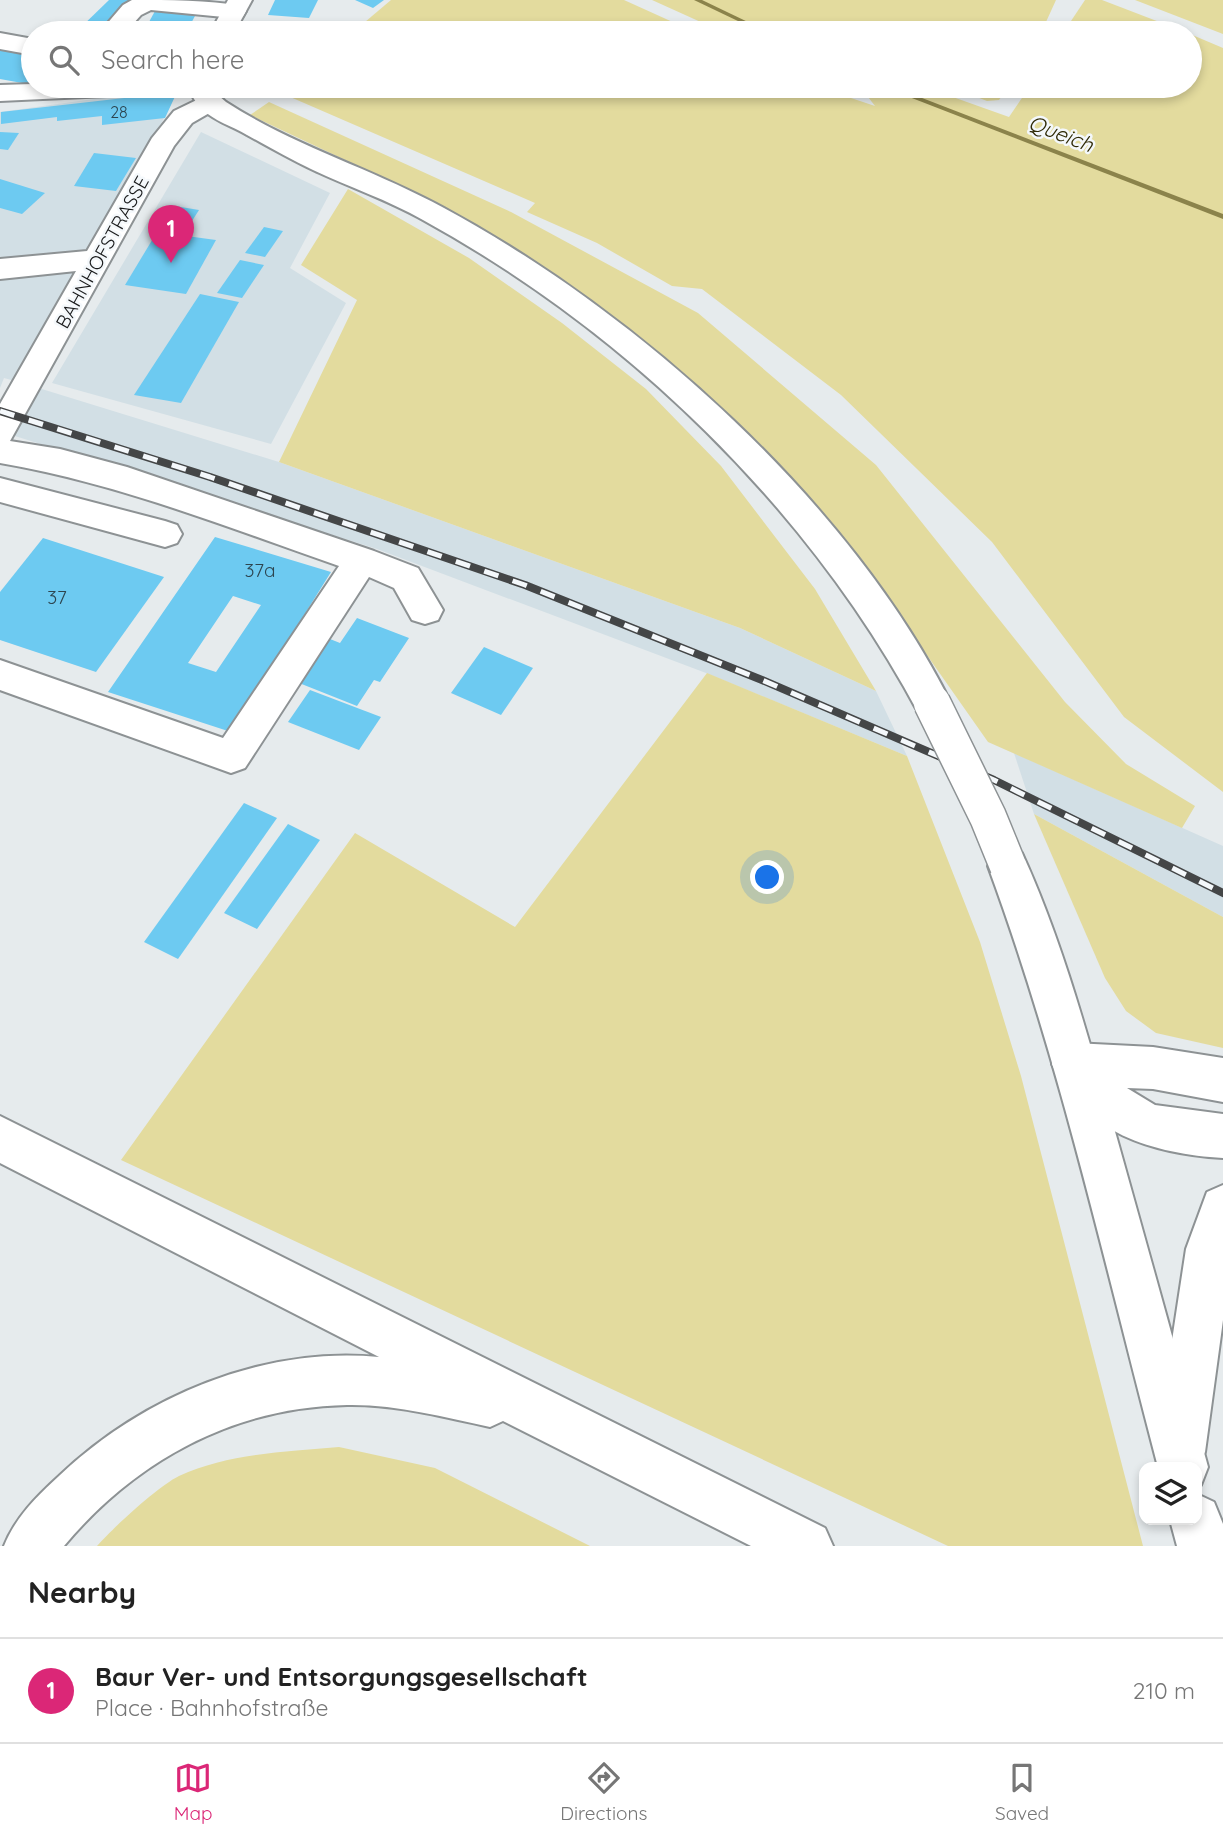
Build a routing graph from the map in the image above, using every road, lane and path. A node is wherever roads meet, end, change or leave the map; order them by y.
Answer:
1 (237, 5) edge
2 (122, 21) edge
3 (228, 21) edge
4 (0, 41) edge
5 (21, 45) edge
6 (21, 92) edge
7 (0, 93) edge
8 (203, 98) edge
9 (212, 98) edge
10 (95, 260) junction
11 (0, 269) edge
12 (0, 432) edge
13 (0, 451) edge
14 (0, 490) edge
15 (165, 534) dead end
16 (362, 560) junction
17 (425, 610) dead end
18 (0, 676) edge
19 (1074, 1064) junction
20 (1223, 1080) edge
21 (1223, 1136) edge
22 (0, 1139) edge
23 (1223, 1208) edge
24 (537, 1411) junction
25 (1182, 1460) edge
26 (1197, 1525) edge
27 (30, 1546) edge
28 (807, 1546) edge
29 (1203, 1546) edge

1 - 2 main road
1 - 3 main road
4 - 5 main road
6 - 7 main road
8 - 10 main road, BAHNHOFSTRASSE
9 - 19 main road, bridge
10 - 11 main road
10 - 12 main road, BAHNHOFSTRASSE
13 - 16 main road
14 - 15 main road
16 - 17 main road
16 - 18 main road
19 - 20 main road
19 - 21 main road
19 - 25 main road
22 - 24 main road
23 - 25 main road
24 - 27 main road
24 - 28 main road
26 - 29 main road

